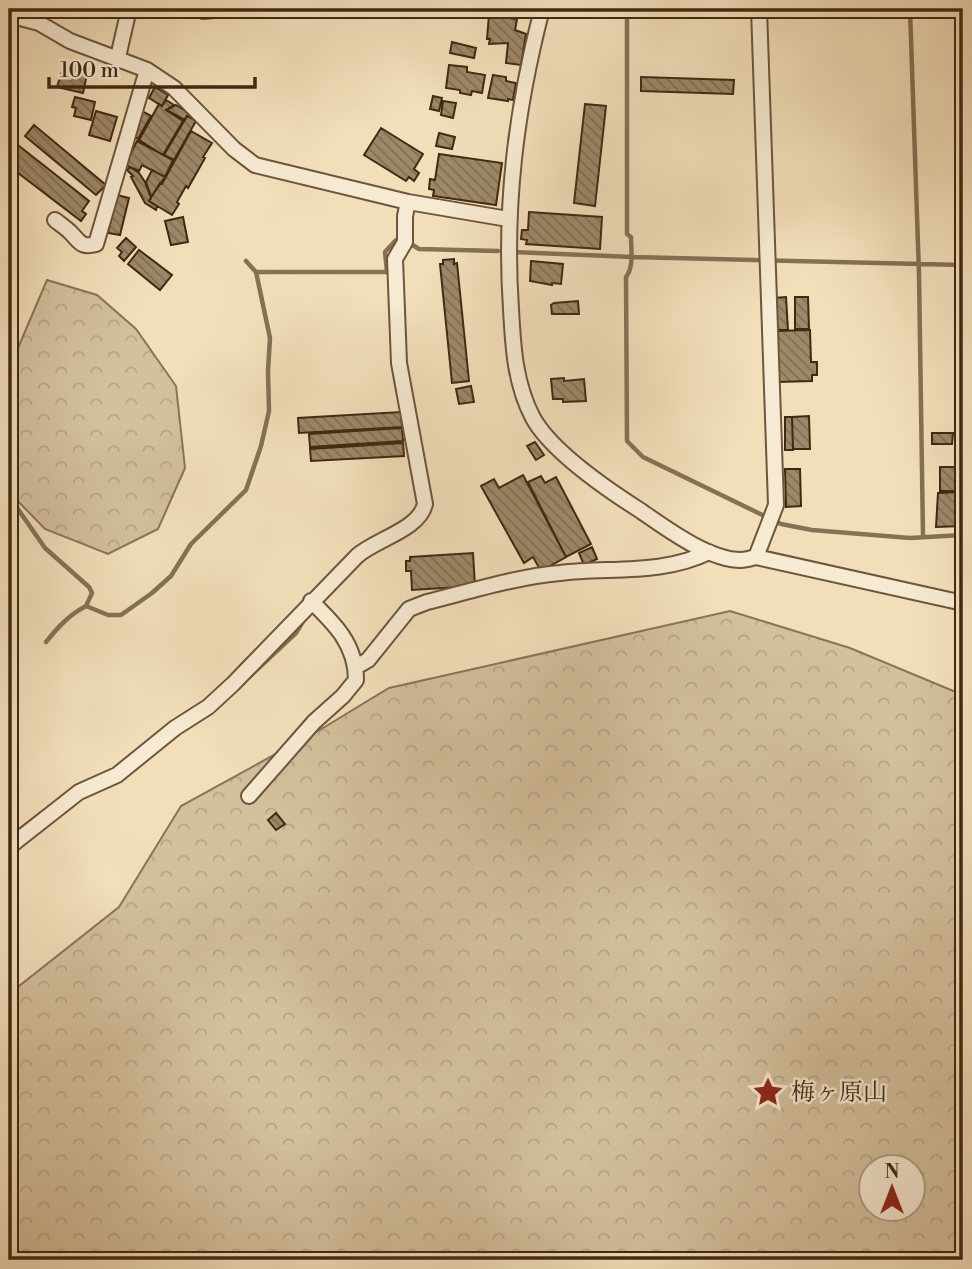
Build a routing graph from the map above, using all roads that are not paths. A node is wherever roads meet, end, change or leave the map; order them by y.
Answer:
1 (31, 9) edge
2 (129, 9) edge
3 (199, 9) edge
4 (225, 9) edge
5 (542, 9) edge
6 (759, 9) edge
7 (9, 15) edge
8 (39, 23) junction
9 (118, 57) junction
10 (147, 70) junction
11 (408, 202) junction
12 (508, 219) junction
13 (55, 220) dead end
14 (709, 552) junction
15 (756, 557) junction
16 (311, 601) junction
17 (963, 603) edge
18 (356, 667) junction
19 (249, 796) dead end
20 (9, 847) edge

1 - 8 street
2 - 9 street
3 - 4 street
5 - 12 street
6 - 15 street
7 - 8 street
8 - 9 street
9 - 10 street
10 - 11 street
10 - 13 street
11 - 12 street
11 - 16 street
12 - 14 street
14 - 15 street
14 - 18 street
15 - 17 street
16 - 18 street
16 - 20 street
18 - 19 street

